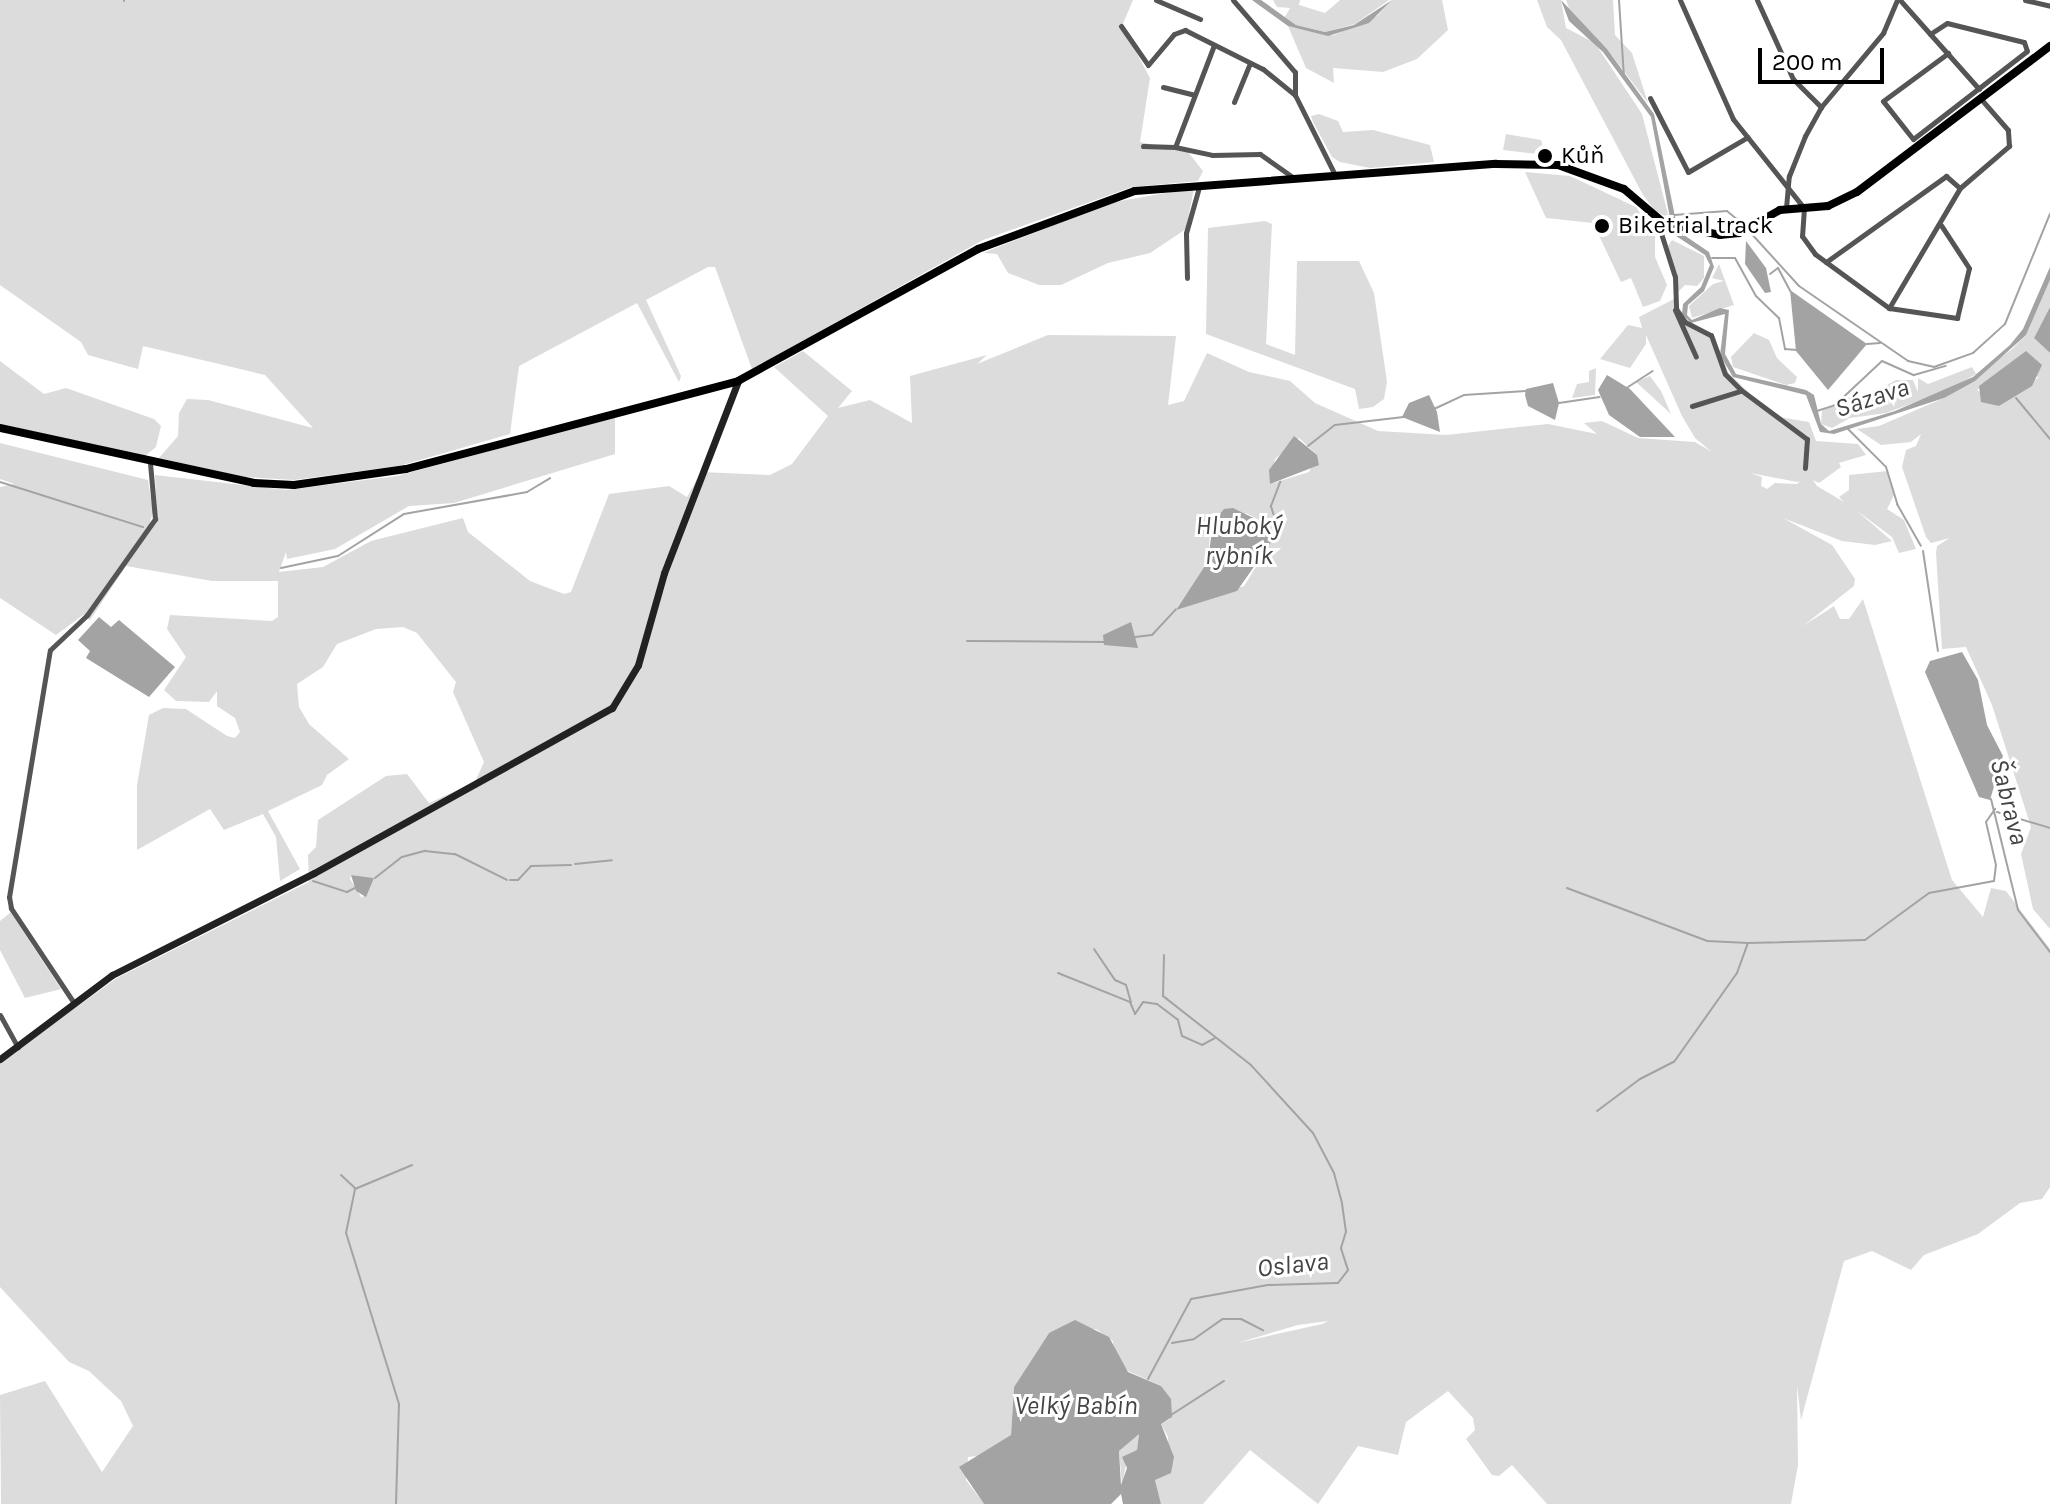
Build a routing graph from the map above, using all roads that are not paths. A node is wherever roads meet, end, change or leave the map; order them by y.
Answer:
1 (1156, 0) edge
2 (1233, 0) edge
3 (1680, 0) edge
4 (1757, 0) edge
5 (1898, 0) edge
6 (2025, 0) edge
7 (2050, 6) edge
8 (1200, 19) dead end
9 (1121, 26) dead end
10 (1930, 34) junction
11 (1214, 45) junction
12 (2050, 46) edge
13 (1948, 53) junction
14 (1250, 63) junction
15 (1163, 87) dead end
16 (1979, 89) junction
17 (1194, 95) junction
18 (1295, 95) junction
19 (1650, 98) dead end
20 (1981, 99) junction
21 (1234, 102) dead end
22 (1821, 107) junction
23 (1748, 137) junction
24 (1143, 146) dead end
25 (1175, 147) junction
26 (1336, 176) junction
27 (1294, 179) junction
28 (1199, 186) junction
29 (1960, 188) junction
30 (1789, 192) junction
31 (1786, 208) junction
32 (1804, 208) junction
33 (1671, 225) junction
34 (1941, 225) junction
35 (1826, 262) junction
36 (1187, 278) dead end
37 (1675, 305) junction
38 (1889, 308) junction
39 (1696, 357) dead end
40 (738, 381) junction
41 (1741, 390) junction
42 (1692, 406) dead end
43 (0, 428) edge
44 (150, 463) junction
45 (1805, 468) dead end
46 (74, 1003) junction
47 (0, 1015) edge
48 (19, 1048) junction
49 (0, 1059) edge

1 - 8 street
2 - 18 street
3 - 23 street
4 - 22 street
5 - 10 street
5 - 22 street
6 - 7 street
9 - 11 street
10 - 13 street
10 - 16 street
11 - 14 street
11 - 17 street
12 - 20 main road
13 - 16 street
13 - 16 street
14 - 18 street
14 - 21 street
15 - 17 street
17 - 25 street
18 - 26 street
19 - 23 street
20 - 29 street
20 - 32 main road
22 - 30 street
23 - 30 street
24 - 25 street
25 - 27 street
26 - 27 main road
26 - 33 main road
27 - 28 main road
28 - 36 street
28 - 40 main road
29 - 34 street
29 - 35 street
30 - 31 street
30 - 32 street
31 - 32 main road
31 - 33 main road
32 - 35 street
33 - 37 street
34 - 38 street
34 - 38 street
35 - 38 street
37 - 39 street
37 - 41 street
40 - 44 main road
40 - 46 street
41 - 42 street
41 - 45 street
43 - 44 main road
44 - 46 street
46 - 48 street
47 - 48 street
48 - 49 street

